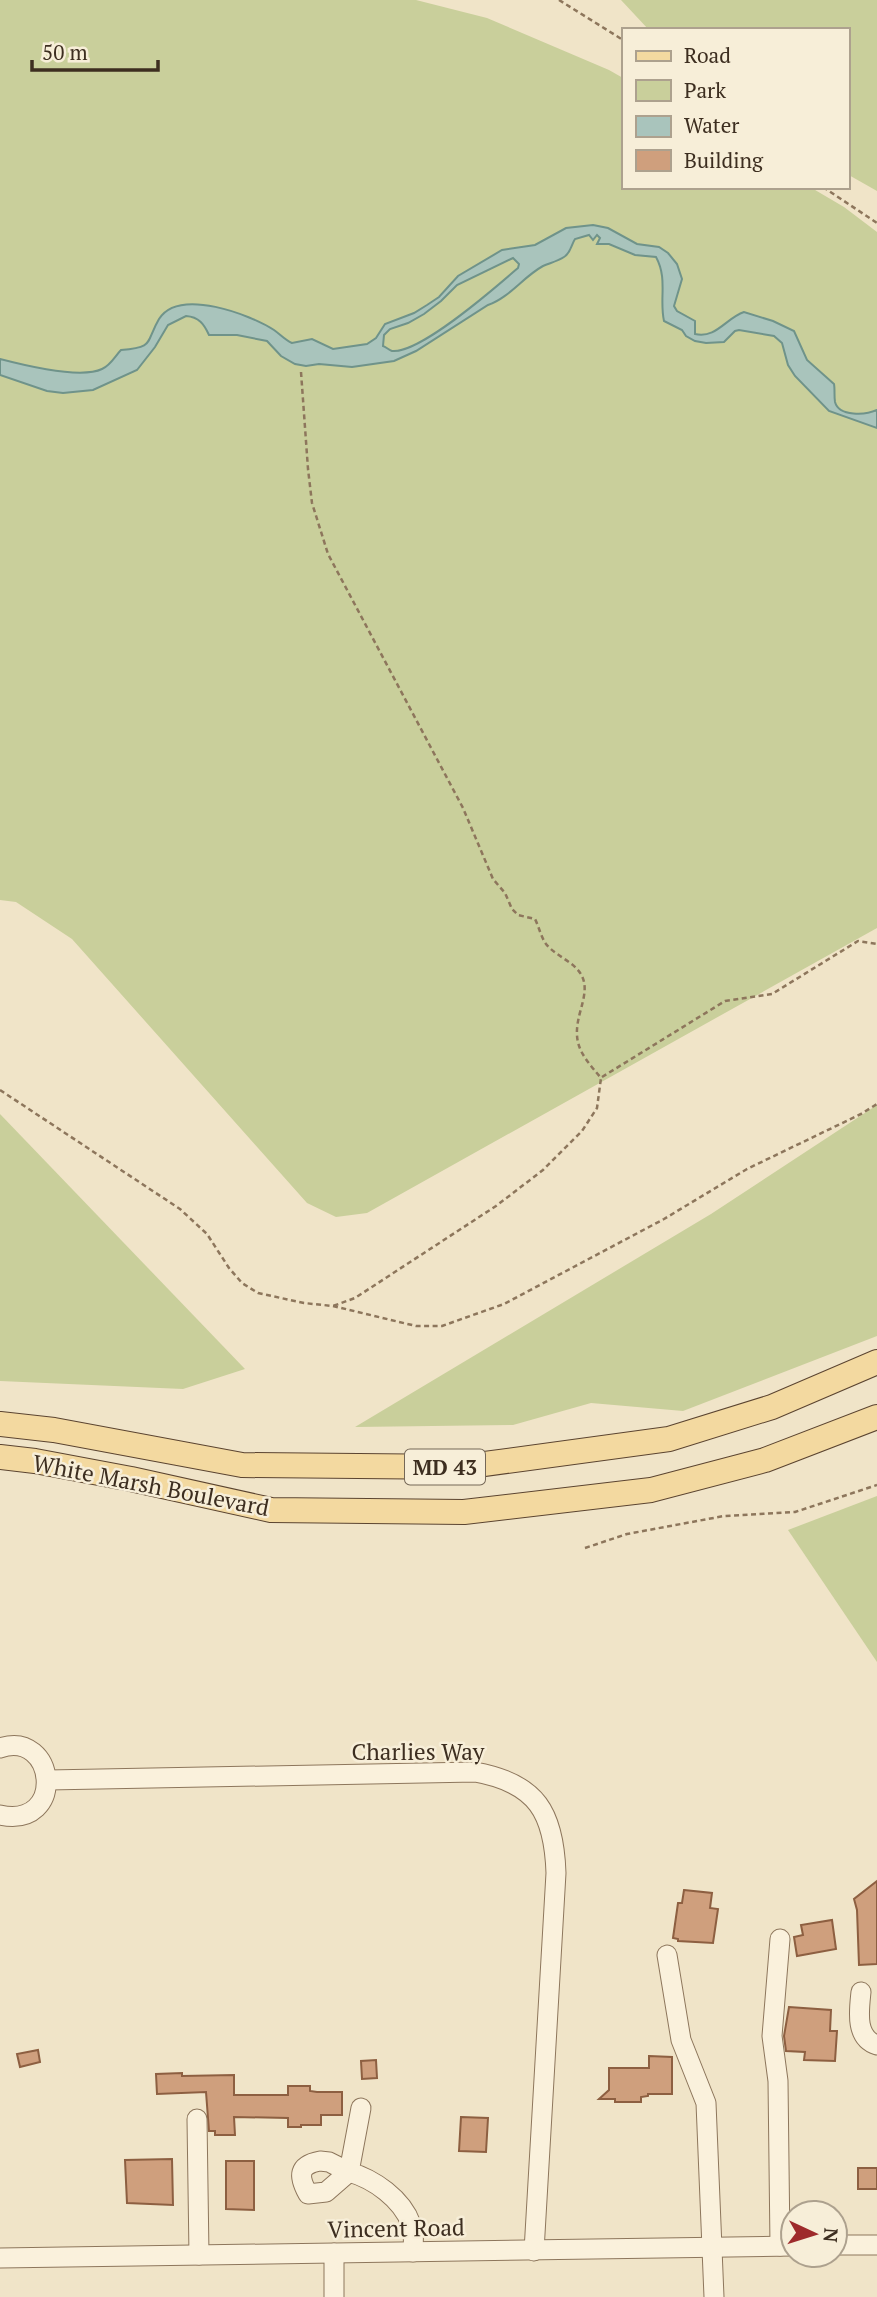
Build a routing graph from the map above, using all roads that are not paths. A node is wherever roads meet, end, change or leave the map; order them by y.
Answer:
1 (877, 1362) edge
2 (877, 1417) edge
3 (0, 1424) edge
4 (0, 1457) edge
5 (0, 1748) edge
6 (48, 1780) junction
7 (0, 1815) edge
8 (780, 1939) dead end
9 (667, 1955) dead end
10 (861, 1992) dead end
11 (877, 2045) edge
12 (361, 2108) dead end
13 (197, 2119) dead end
14 (784, 2199) edge
15 (849, 2245) edge
16 (877, 2245) edge
17 (779, 2246) edge
18 (714, 2248) junction
19 (534, 2250) junction
20 (413, 2252) junction
21 (334, 2253) junction
22 (199, 2255) junction
23 (0, 2258) edge
24 (334, 2297) edge
25 (715, 2297) edge

1 - 3 main road, White Marsh Boulevard / MD 43
2 - 4 main road, White Marsh Boulevard / MD 43
5 - 6 street
6 - 7 street
6 - 19 street, Charlies Way
8 - 14 street
9 - 18 street
10 - 11 street
12 - 20 street
13 - 22 street
15 - 16 street
17 - 18 street, Vincent Road
18 - 19 street, Vincent Road
18 - 25 street
19 - 20 street, Vincent Road
20 - 21 street, Vincent Road
21 - 22 street, Vincent Road
21 - 24 street
22 - 23 street, Vincent Road

